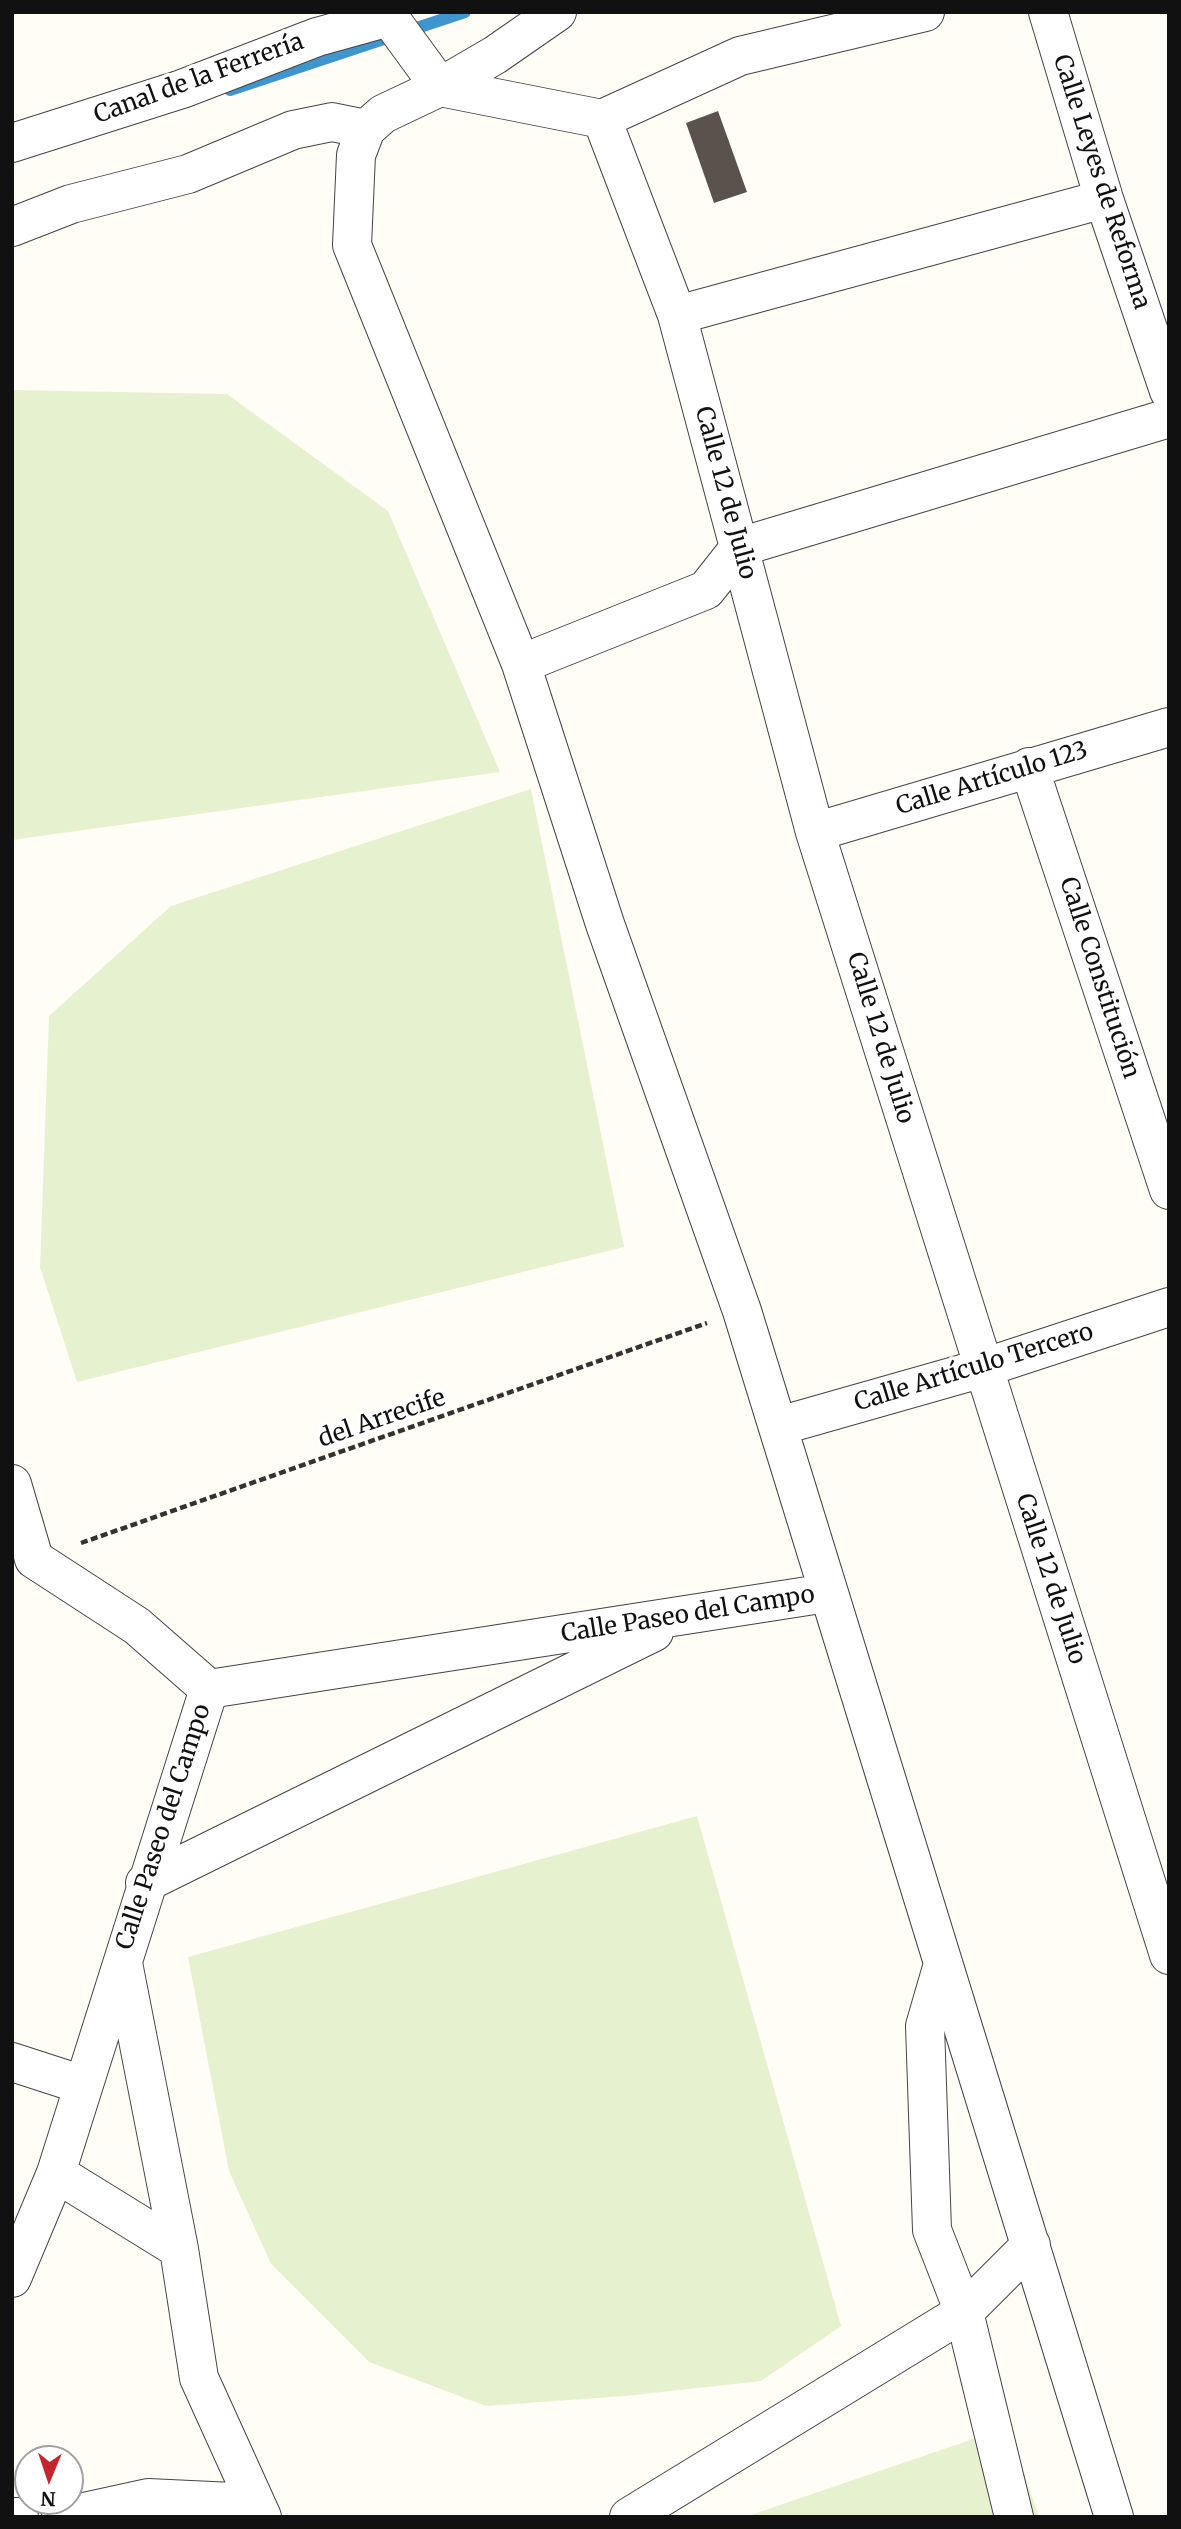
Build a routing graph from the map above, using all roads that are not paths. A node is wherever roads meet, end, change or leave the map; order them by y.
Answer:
1 (557, 12) edge
2 (925, 12) edge
3 (1048, 12) edge
4 (395, 19) edge
5 (308, 25) edge
6 (433, 78) junction
7 (602, 119) junction
8 (366, 128) junction
9 (12, 143) edge
10 (1104, 199) junction
11 (12, 227) edge
12 (677, 315) junction
13 (1169, 391) edge
14 (1169, 418) edge
15 (740, 547) junction
16 (520, 664) junction
17 (1169, 727) edge
18 (1028, 766) junction
19 (815, 832) junction
20 (1169, 1189) edge
21 (1169, 1307) edge
22 (983, 1368) junction
23 (779, 1426) junction
24 (12, 1484) edge
25 (23, 1570) edge
26 (827, 1593) junction
27 (691, 1615) junction
28 (209, 1689) junction
29 (1156, 1870) edge
30 (145, 1883) junction
31 (1169, 1955) edge
32 (121, 1958) junction
33 (943, 1964) junction
34 (12, 2062) edge
35 (83, 2085) junction
36 (56, 2173) junction
37 (1031, 2245) junction
38 (179, 2249) junction
39 (12, 2278) edge
40 (964, 2312) junction
41 (258, 2510) edge
42 (12, 2517) edge
43 (19, 2517) edge
44 (61, 2517) edge
45 (629, 2517) edge
46 (1014, 2517) edge
47 (1114, 2517) edge

1 - 6 street
2 - 7 street
3 - 10 street, Calle Leyes de Reforma
4 - 5 street, Canal de la Ferrería
4 - 6 street
5 - 9 street, Canal de la Ferrería
6 - 7 street
6 - 8 street
7 - 12 street, Calle 12 de Julio
8 - 11 street
8 - 16 street
10 - 12 street
10 - 13 street, Calle Leyes de Reforma
12 - 15 street, Calle 12 de Julio
14 - 15 street
15 - 16 street
15 - 19 street, Calle 12 de Julio
16 - 23 street
17 - 18 street, Calle Artículo 123
18 - 19 street, Calle Artículo 123
18 - 20 street, Calle Constitución
19 - 22 street, Calle 12 de Julio
21 - 22 street, Calle Artículo Tercero
22 - 23 street, Calle Artículo Tercero
22 - 29 street, Calle 12 de Julio
23 - 26 street
24 - 25 street
25 - 28 street
26 - 27 street, Calle Paseo del Campo
26 - 33 street
27 - 28 street, Calle Paseo del Campo
27 - 30 street
28 - 30 street, Calle Paseo del Campo
29 - 31 street, Calle 12 de Julio
30 - 32 street, Calle Paseo del Campo
32 - 35 street, Calle Paseo del Campo
32 - 38 street
33 - 37 street
33 - 40 street
34 - 35 street
35 - 36 street, Calle Paseo del Campo
36 - 38 street
36 - 39 street, Calle Paseo del Campo
37 - 40 street
37 - 47 street
38 - 41 street
40 - 45 street
40 - 46 street
41 - 44 street
42 - 43 street

